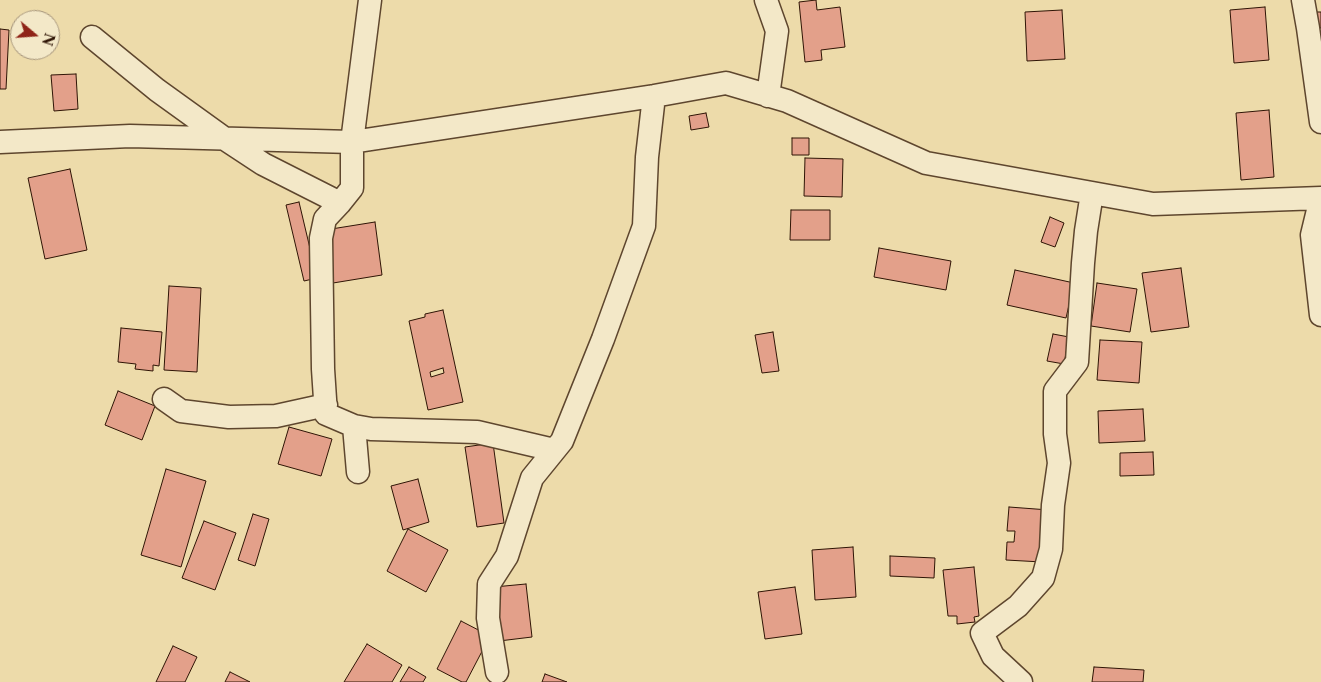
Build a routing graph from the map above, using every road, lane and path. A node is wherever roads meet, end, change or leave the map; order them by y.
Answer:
1 (370, 0) edge
2 (766, 0) edge
3 (1303, 0) edge
4 (92, 37) dead end
5 (654, 96) junction
6 (768, 96) junction
7 (1321, 122) edge
8 (225, 139) junction
9 (0, 142) edge
10 (352, 142) junction
11 (1092, 192) junction
12 (1321, 198) edge
13 (340, 203) junction
14 (1321, 205) edge
15 (1321, 315) edge
16 (164, 399) dead end
17 (326, 405) junction
18 (354, 426) junction
19 (554, 450) junction
20 (358, 472) dead end
21 (497, 672) dead end
22 (1021, 682) edge

1 - 10 street
2 - 6 street
3 - 7 street
4 - 8 street
5 - 6 street
5 - 10 street
5 - 19 street
6 - 11 street
8 - 9 street
8 - 10 street
8 - 13 street
10 - 13 street
11 - 12 street
11 - 22 street
13 - 17 street
14 - 15 street
16 - 17 street
17 - 18 street
18 - 19 street
18 - 20 street
19 - 21 street

